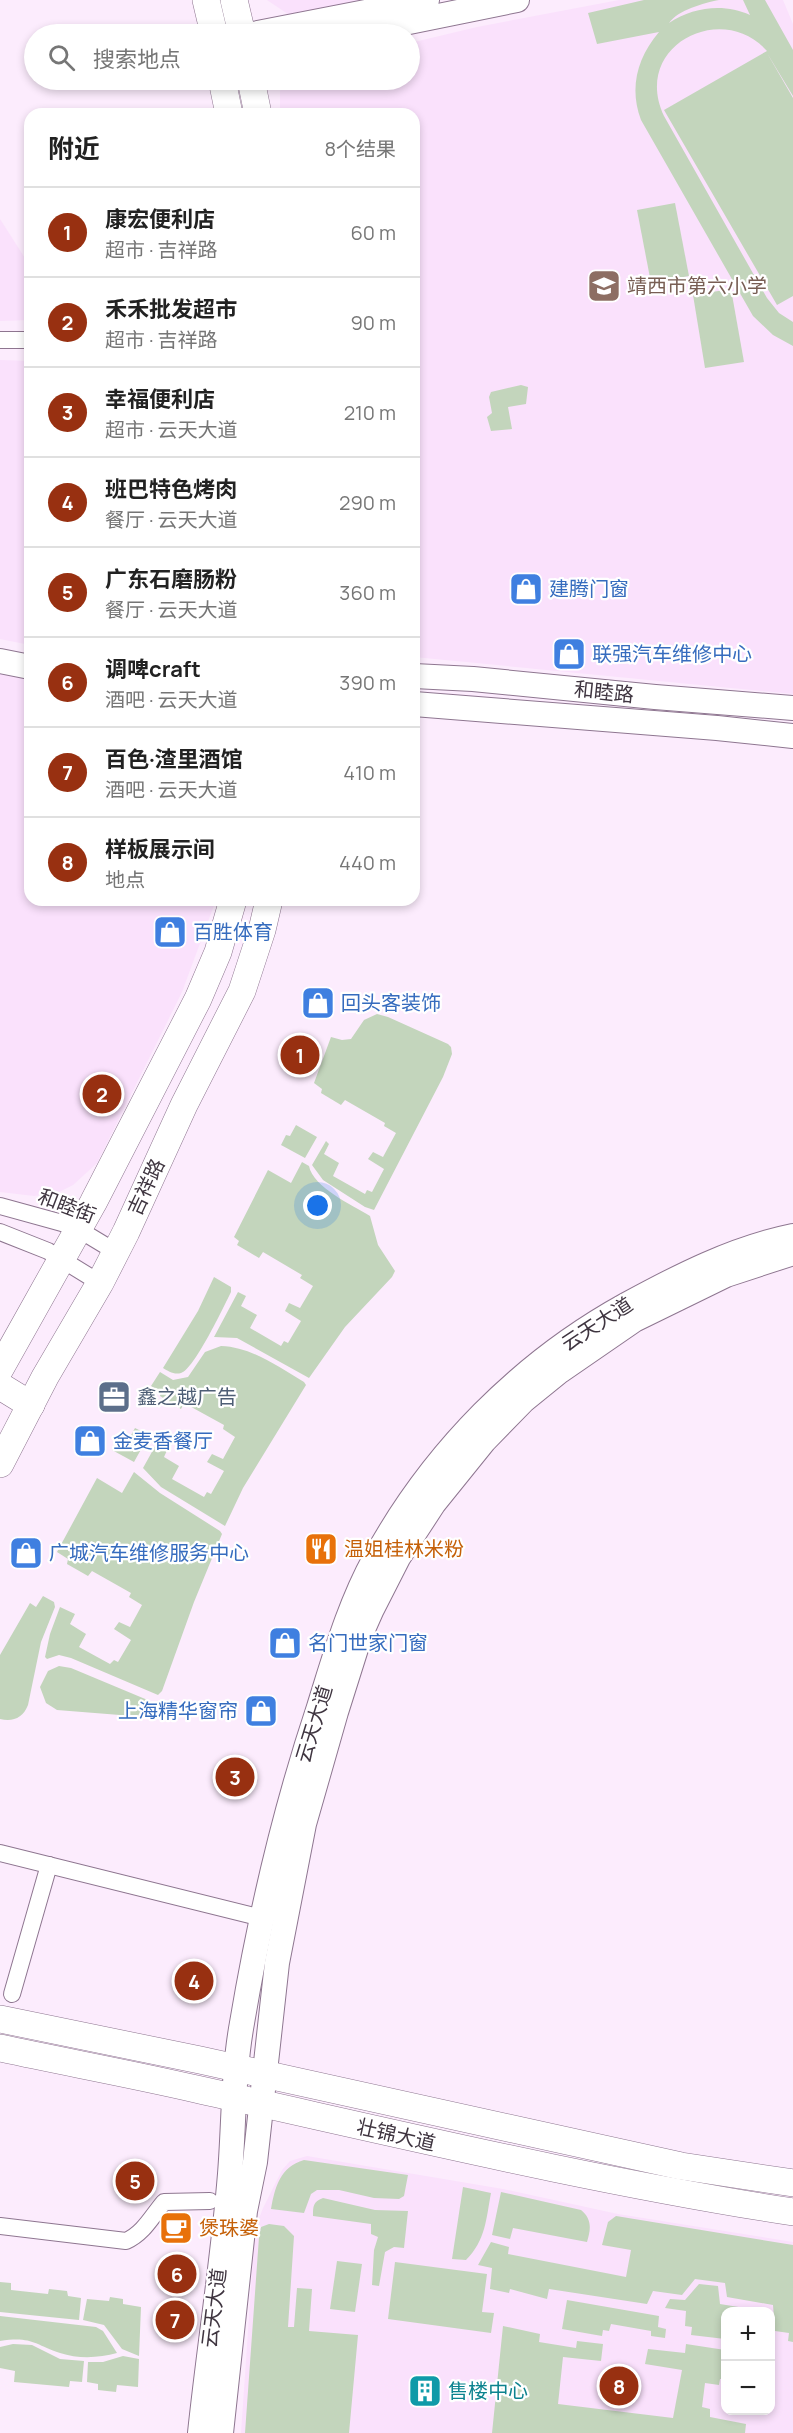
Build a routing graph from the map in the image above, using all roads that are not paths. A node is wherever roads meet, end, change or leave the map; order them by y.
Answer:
1 (206, 0) edge
2 (234, 0) edge
3 (427, 0) edge
4 (517, 0) edge
5 (212, 24) edge
6 (240, 24) edge
7 (304, 24) edge
8 (399, 24) edge
9 (224, 90) edge
10 (252, 90) edge
11 (228, 108) edge
12 (257, 108) edge
13 (0, 340) edge
14 (24, 340) edge
15 (0, 645) edge
16 (24, 650) edge
17 (0, 661) edge
18 (24, 666) edge
19 (420, 676) edge
20 (420, 704) edge
21 (793, 708) edge
22 (793, 736) edge
23 (232, 906) edge
24 (268, 906) edge
25 (0, 1206) edge
26 (78, 1230) junction
27 (0, 1232) edge
28 (793, 1236) edge
29 (116, 1252) junction
30 (793, 1253) edge
31 (60, 1259) junction
32 (100, 1283) junction
33 (0, 1369) edge
34 (0, 1386) edge
35 (31, 1405) junction
36 (0, 1464) edge
37 (0, 1852) edge
38 (49, 1865) junction
39 (254, 1916) dead end
40 (12, 1994) dead end
41 (0, 2019) edge
42 (0, 2048) edge
43 (238, 2069) junction
44 (266, 2076) junction
45 (234, 2097) junction
46 (262, 2104) junction
47 (793, 2183) edge
48 (210, 2201) dead end
49 (793, 2212) edge
50 (0, 2226) edge
51 (200, 2433) edge
52 (221, 2433) edge

1 - 5 main road
2 - 6 main road
3 - 7 main road
4 - 8 main road
9 - 11 main road
10 - 12 main road
13 - 14 street
15 - 16 main road
17 - 18 main road
19 - 21 main road, 和睦路
20 - 22 main road, 和睦路
23 - 26 main road, 吉祥路
24 - 29 main road, 吉祥路
25 - 26 street, 和睦街
26 - 29 street, 和睦街
26 - 31 main road, 吉祥路
27 - 31 street
28 - 43 main road, 云天大道
29 - 32 main road, 吉祥路
30 - 44 main road, 云天大道
31 - 32 street
31 - 33 main road, 吉祥路
32 - 35 main road, 吉祥路
34 - 35 main road
35 - 36 main road, 吉祥路
37 - 38 street
38 - 39 street
38 - 40 street
41 - 43 main road, 壮锦大道
42 - 45 main road, 壮锦大道
43 - 44 main road, 壮锦大道
43 - 45 main road, 云天大道
44 - 46 main road, 云天大道
44 - 47 main road, 壮锦大道
45 - 46 main road, 壮锦大道
45 - 51 main road, 云天大道
46 - 49 main road, 壮锦大道
46 - 52 main road, 云天大道
48 - 50 street

